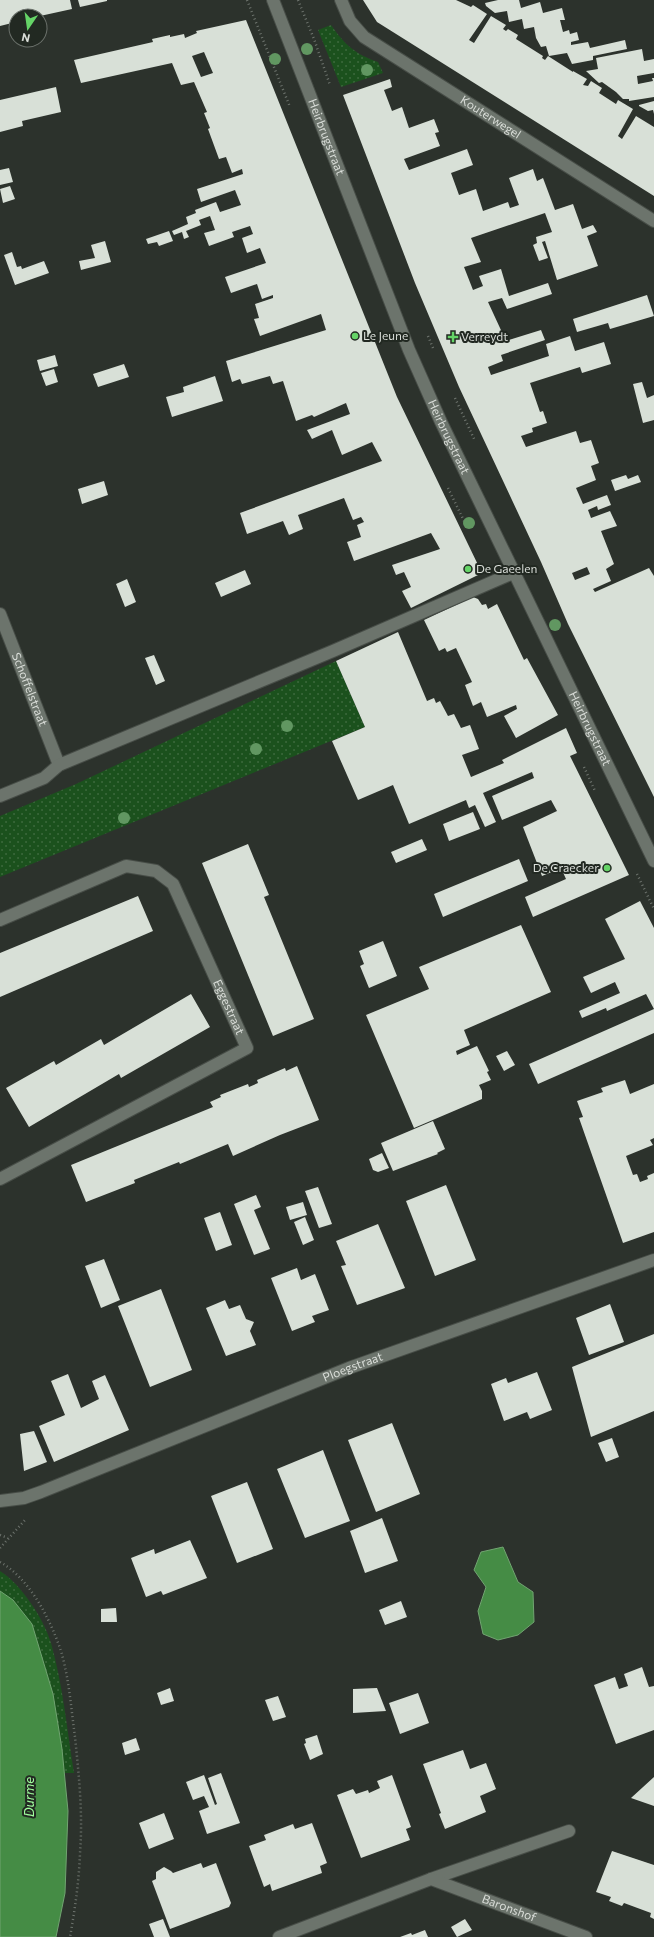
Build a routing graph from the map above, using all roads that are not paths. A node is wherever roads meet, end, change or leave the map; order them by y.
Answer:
1 (272, 0) edge
2 (341, 0) edge
3 (654, 221) edge
4 (513, 573) junction
5 (0, 614) edge
6 (59, 765) junction
7 (0, 796) edge
8 (654, 861) edge
9 (0, 920) edge
10 (0, 1179) edge
11 (654, 1260) edge
12 (0, 1501) edge
13 (569, 1831) dead end
14 (431, 1880) junction
15 (279, 1937) edge
16 (586, 1937) edge

1 - 4 street, Heirbrugstraat
2 - 3 street, Kouterwegel
4 - 6 street
4 - 8 street, Heirbrugstraat
5 - 6 street, Schoffelstraat
6 - 7 street
9 - 10 street, Eggestraat
11 - 12 street, Ploegstraat
13 - 14 street
14 - 15 street
14 - 16 street, Baronshof

